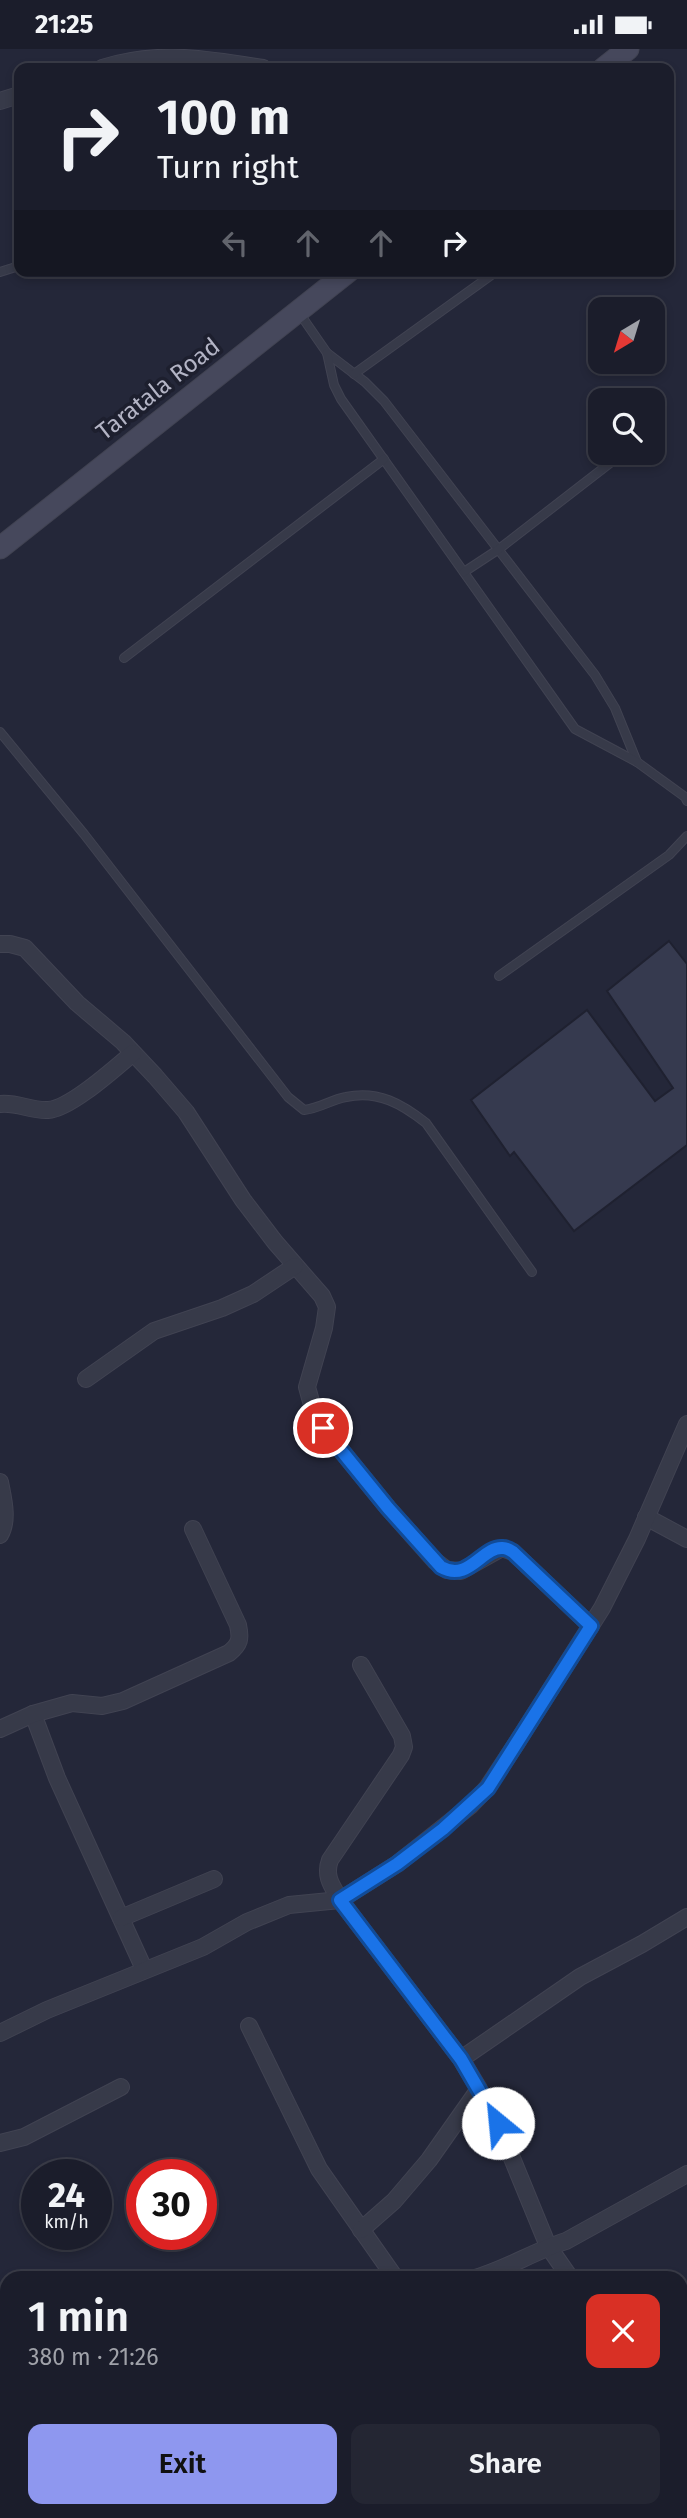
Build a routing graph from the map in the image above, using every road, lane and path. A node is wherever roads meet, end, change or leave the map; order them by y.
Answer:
1 (628, 49) edge
2 (119, 63) edge
3 (222, 63) edge
4 (610, 63) edge
5 (341, 277) edge
6 (489, 277) edge
7 (298, 311) junction
8 (327, 353) junction
9 (354, 374) junction
10 (384, 459) junction
11 (608, 465) edge
12 (0, 548) edge
13 (499, 549) junction
14 (464, 572) junction
15 (124, 658) dead end
16 (0, 732) edge
17 (637, 762) junction
18 (687, 801) edge
19 (687, 836) edge
20 (0, 944) edge
21 (499, 976) dead end
22 (133, 1053) junction
23 (0, 1104) edge
24 (295, 1266) junction
25 (532, 1272) dead end
26 (86, 1379) dead end
27 (687, 1424) edge
28 (0, 1482) edge
29 (646, 1517) junction
30 (192, 1529) dead end
31 (0, 1535) edge
32 (687, 1539) edge
33 (591, 1626) junction
34 (361, 1665) dead end
35 (33, 1714) junction
36 (0, 1729) edge
37 (214, 1879) dead end
38 (340, 1900) junction
39 (687, 1916) edge
40 (121, 1918) junction
41 (144, 1969) junction
42 (249, 2026) dead end
43 (0, 2033) edge
44 (461, 2059) junction
45 (121, 2088) dead end
46 (479, 2089) junction
47 (0, 2143) edge
48 (687, 2174) edge
49 (361, 2230) junction
50 (548, 2246) junction
51 (390, 2271) edge
52 (496, 2271) edge
53 (565, 2271) edge

1 - 4 street
2 - 3 street
5 - 7 street, Taratala Road
6 - 9 lane
7 - 8 lane
7 - 12 street, Taratala Road
8 - 9 lane
8 - 10 lane
9 - 13 lane
10 - 14 lane
10 - 15 lane
11 - 13 lane
13 - 14 lane
13 - 17 lane
14 - 17 lane
16 - 25 lane
17 - 18 lane
19 - 21 lane
20 - 22 street
22 - 23 street
22 - 24 street
24 - 26 street
24 - 33 street
27 - 29 street
28 - 31 street
29 - 32 street
29 - 33 street
30 - 35 street
33 - 38 street
34 - 38 street
35 - 36 street
35 - 40 street
37 - 40 street
38 - 41 street
38 - 44 street
39 - 44 street
40 - 41 street
41 - 43 street
42 - 49 street
44 - 46 street
45 - 47 street
46 - 49 street
46 - 50 street
48 - 50 street
49 - 51 street
50 - 52 street
50 - 53 street

